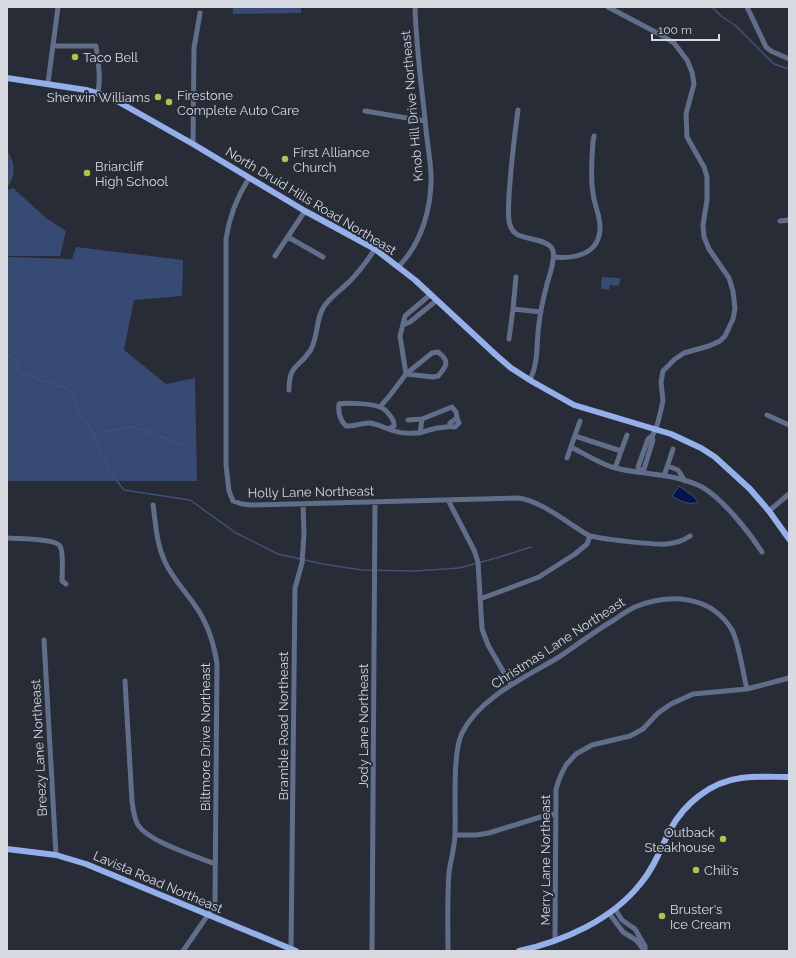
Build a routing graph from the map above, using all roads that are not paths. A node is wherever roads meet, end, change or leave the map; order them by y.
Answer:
1 (58, 7) edge
2 (415, 7) edge
3 (608, 7) edge
4 (747, 7) edge
5 (200, 13) dead end
6 (53, 46) junction
7 (789, 59) edge
8 (7, 78) edge
9 (48, 83) junction
10 (98, 92) junction
11 (518, 110) dead end
12 (365, 111) dead end
13 (425, 122) junction
14 (594, 136) dead end
15 (193, 144) junction
16 (249, 178) junction
17 (305, 211) junction
18 (789, 220) edge
19 (780, 221) dead end
20 (288, 237) junction
21 (374, 249) junction
22 (275, 256) dead end
23 (323, 257) dead end
24 (554, 257) junction
25 (399, 266) junction
26 (516, 277) dead end
27 (431, 294) junction
28 (437, 300) junction
29 (514, 309) junction
30 (541, 312) junction
31 (403, 325) junction
32 (509, 339) dead end
33 (406, 374) junction
34 (530, 380) junction
35 (289, 390) dead end
36 (380, 407) junction
37 (767, 414) dead end
38 (422, 419) junction
39 (408, 420) dead end
40 (580, 421) dead end
41 (789, 425) edge
42 (390, 428) junction
43 (656, 429) junction
44 (420, 433) junction
45 (627, 435) dead end
46 (575, 436) junction
47 (570, 447) junction
48 (673, 449) dead end
49 (621, 451) junction
50 (567, 458) dead end
51 (668, 466) junction
52 (615, 468) junction
53 (641, 472) junction
54 (664, 476) junction
55 (685, 481) junction
56 (789, 494) edge
57 (448, 500) junction
58 (375, 502) junction
59 (304, 504) junction
60 (153, 505) dead end
61 (769, 511) junction
62 (590, 536) junction
63 (690, 536) dead end
64 (7, 538) edge
65 (789, 539) edge
66 (762, 552) dead end
67 (66, 584) dead end
68 (480, 599) junction
69 (44, 640) dead end
70 (789, 678) edge
71 (125, 681) dead end
72 (511, 685) junction
73 (747, 689) junction
74 (789, 777) edge
75 (555, 814) junction
76 (455, 835) junction
77 (7, 848) edge
78 (56, 855) junction
79 (215, 864) junction
80 (614, 909) junction
81 (609, 913) junction
82 (208, 915) junction
83 (555, 939) junction
84 (294, 950) edge
85 (183, 951) edge
86 (372, 951) edge
87 (448, 951) edge
88 (519, 951) edge
89 (645, 951) edge

1 - 6 street
2 - 13 street, Knob Hill Drive Northeast
3 - 43 street
4 - 7 street
5 - 15 street
6 - 9 street
6 - 10 street
8 - 9 main road, North Druid Hills Road Northeast
9 - 10 main road, North Druid Hills Road Northeast
10 - 15 main road, North Druid Hills Road Northeast
11 - 24 street
12 - 13 street
13 - 25 street, Knob Hill Drive Northeast
14 - 24 street
15 - 16 main road, North Druid Hills Road Northeast
16 - 17 main road, North Druid Hills Road Northeast
16 - 59 street, Holly Lane Northeast
17 - 20 street
17 - 21 main road, North Druid Hills Road Northeast
18 - 19 street
20 - 22 street
20 - 23 street
21 - 25 main road, North Druid Hills Road Northeast
21 - 35 street
24 - 30 street
25 - 27 main road, North Druid Hills Road Northeast
26 - 29 street
27 - 28 main road, North Druid Hills Road Northeast
27 - 31 street
28 - 31 street
28 - 34 main road, North Druid Hills Road Northeast
29 - 30 street
29 - 32 street
30 - 34 street
31 - 33 street
33 - 33 street
33 - 36 street
34 - 43 main road, North Druid Hills Road Northeast
36 - 42 street
36 - 42 street
37 - 41 street
38 - 39 street
38 - 44 street
38 - 44 street
40 - 46 street
42 - 44 street
43 - 53 street
43 - 61 main road, North Druid Hills Road Northeast
45 - 49 street
46 - 47 street
46 - 49 street
47 - 50 street
47 - 52 street
48 - 51 street
49 - 52 street
51 - 54 street
51 - 55 street
52 - 53 street
53 - 54 street
54 - 55 street
55 - 66 street
56 - 61 street
57 - 58 street, Holly Lane Northeast
57 - 62 street, Holly Lane Northeast
57 - 68 street
58 - 59 street, Holly Lane Northeast
58 - 86 street, Jody Lane Northeast
59 - 84 street, Bramble Road Northeast
60 - 79 street, Biltmore Drive Northeast
61 - 65 main road, North Druid Hills Road Northeast
62 - 63 street
62 - 68 street
64 - 67 street
68 - 72 street
69 - 78 street, Breezy Lane Northeast
70 - 73 street, Merry Lane Northeast
71 - 79 street
72 - 73 street, Christmas Lane Northeast
72 - 76 street, Christmas Lane Northeast
73 - 75 street, Merry Lane Northeast
74 - 80 main road
75 - 76 street
75 - 83 street, Merry Lane Northeast
76 - 87 street, Christmas Lane Northeast
77 - 78 main road, Lavista Road Northeast
78 - 82 main road, Lavista Road Northeast
79 - 82 street, Biltmore Drive Northeast
80 - 81 main road
80 - 89 street
81 - 83 main road
81 - 89 street
82 - 84 main road, Lavista Road Northeast
82 - 85 street, Biltmore Drive Northeast
83 - 88 main road

